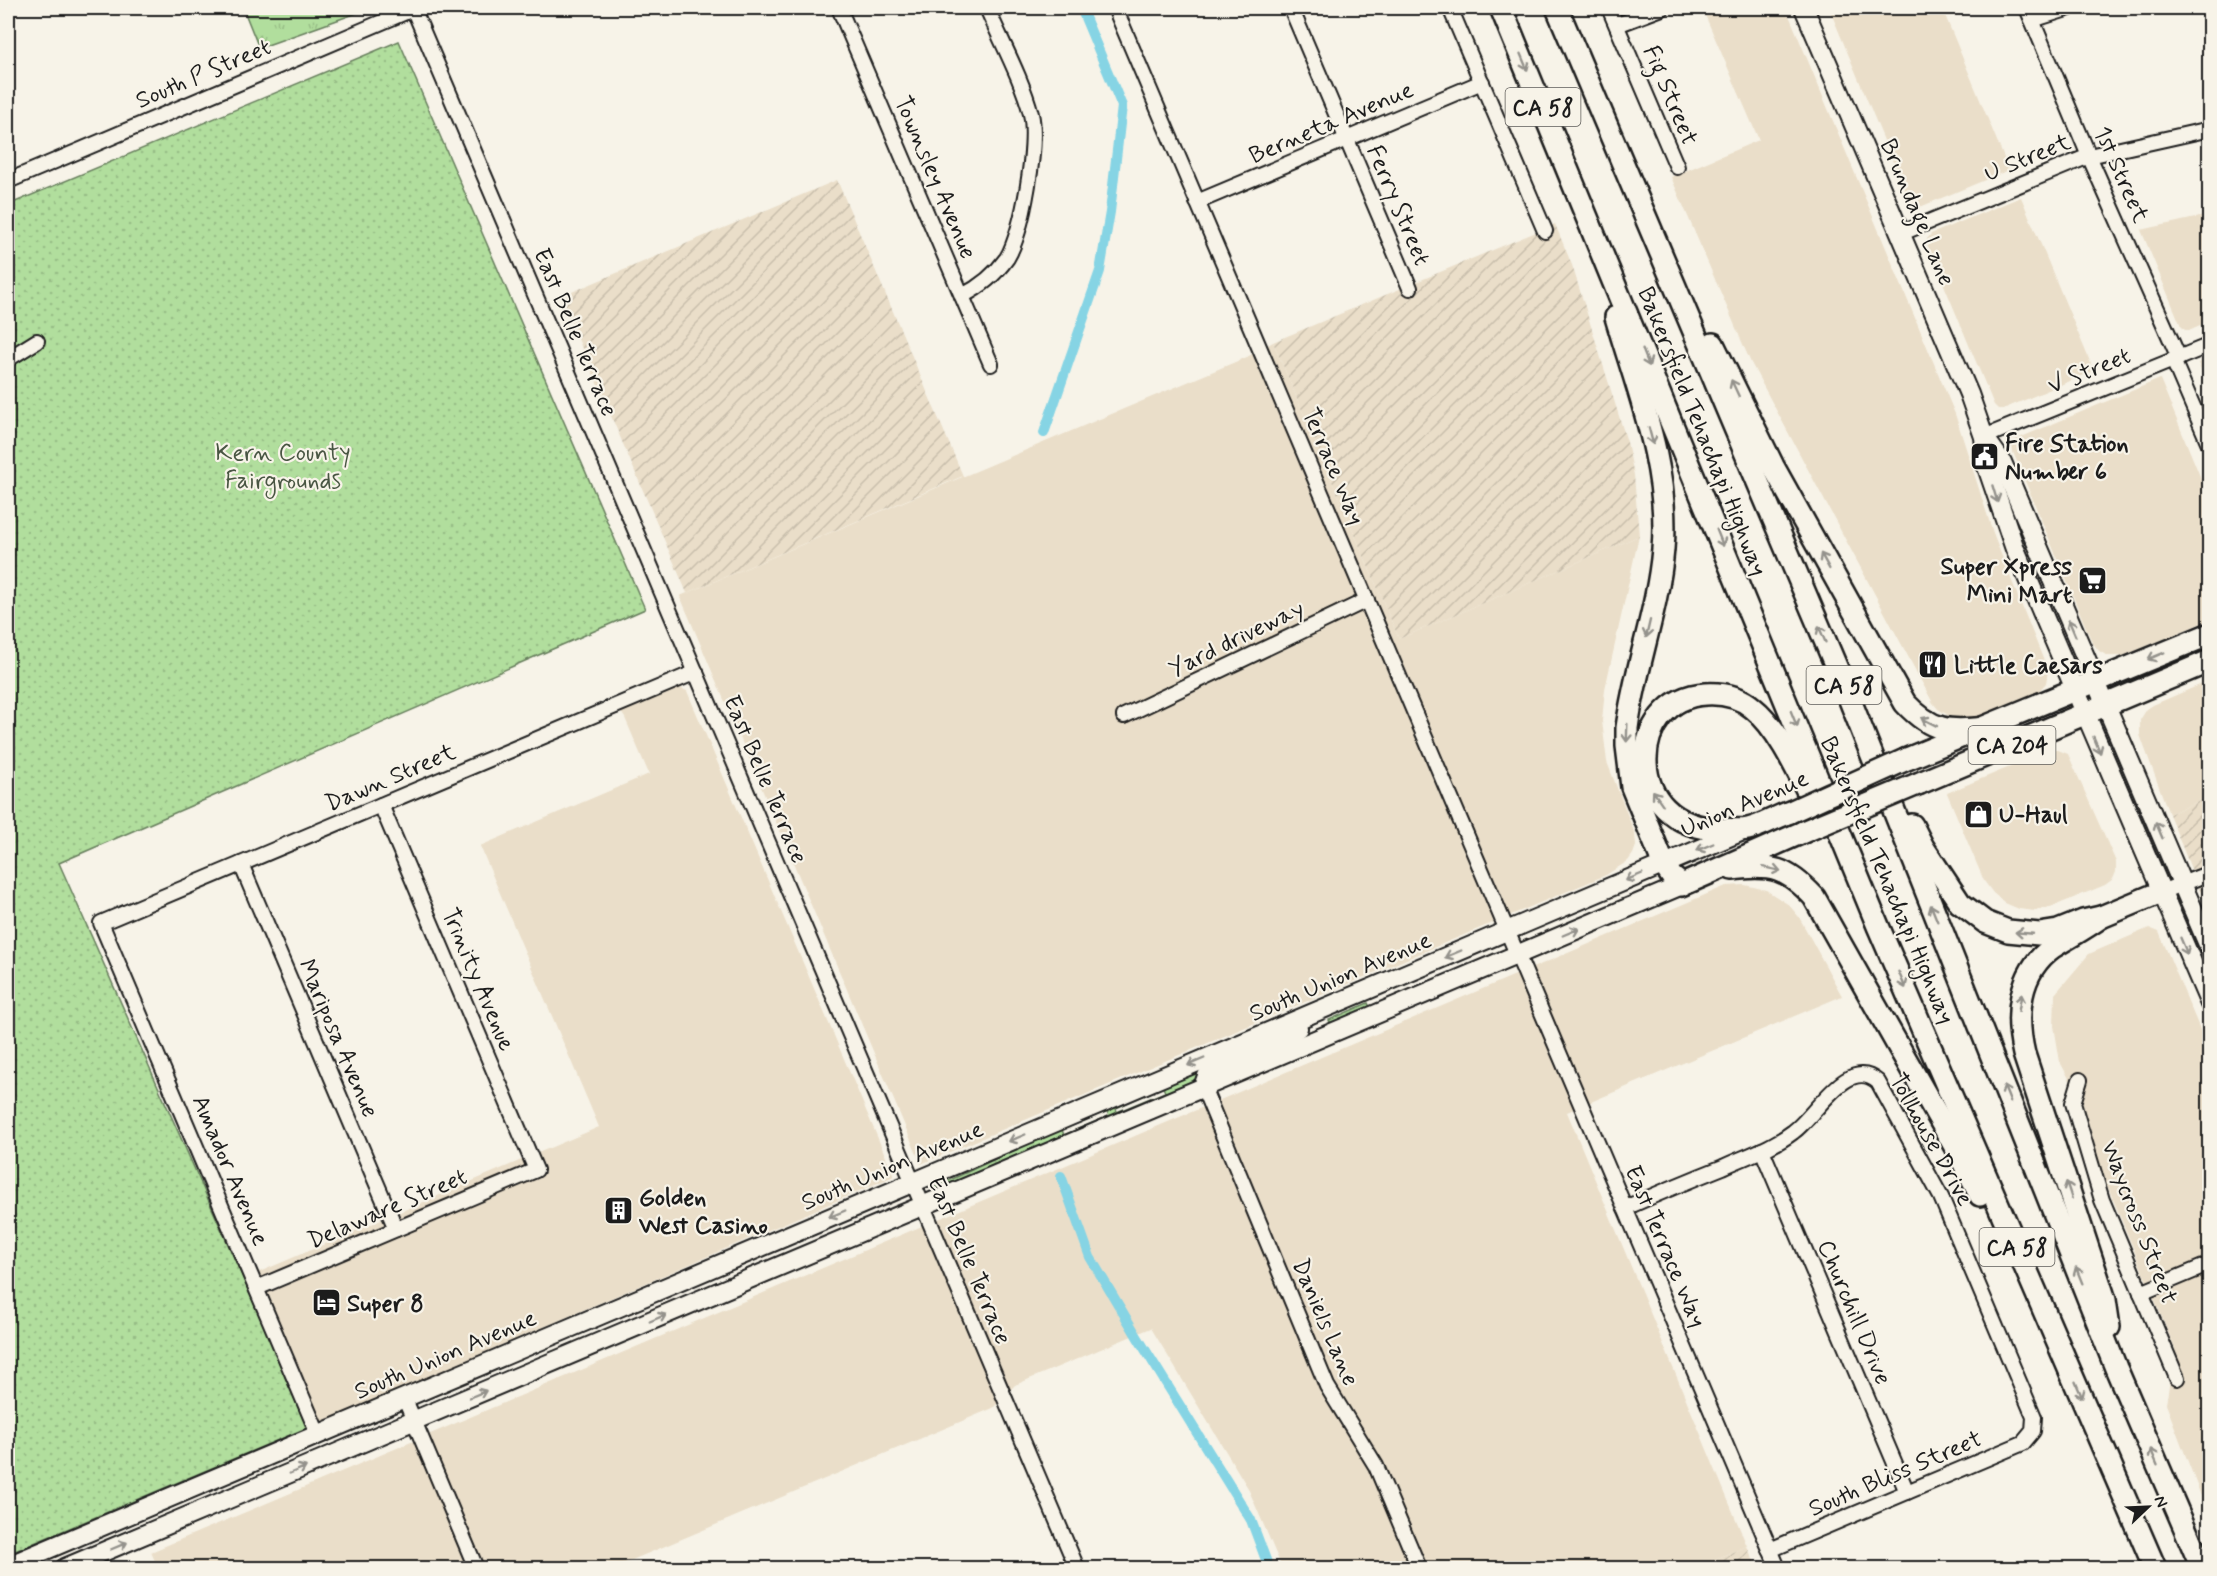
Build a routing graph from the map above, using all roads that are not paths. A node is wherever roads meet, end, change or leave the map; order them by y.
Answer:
1 (414, 8) edge
2 (839, 8) edge
3 (987, 8) edge
4 (1114, 8) edge
5 (1291, 8) edge
6 (1450, 8) edge
7 (1501, 8) edge
8 (1557, 8) edge
9 (1610, 8) edge
10 (1662, 8) edge
11 (1804, 8) edge
12 (2070, 8) edge
13 (2029, 14) edge
14 (1617, 26) junction
15 (1482, 82) junction
16 (2210, 129) edge
17 (1347, 139) junction
18 (2089, 156) junction
19 (1677, 167) dead end
20 (8, 181) edge
21 (1636, 193) junction
22 (1197, 202) junction
23 (1584, 207) junction
24 (1545, 231) dead end
25 (1902, 233) junction
26 (1410, 288) dead end
27 (962, 296) junction
28 (37, 341) dead end
29 (2210, 345) edge
30 (8, 359) edge
31 (2176, 359) junction
32 (991, 364) dead end
33 (1984, 437) junction
34 (2210, 446) edge
35 (1366, 600) junction
36 (2210, 634) edge
37 (2210, 661) edge
38 (696, 672) junction
39 (2094, 682) junction
40 (1846, 690) junction
41 (2074, 691) junction
42 (2105, 706) junction
43 (2084, 714) junction
44 (1124, 716) dead end
45 (1986, 728) junction
46 (381, 805) junction
47 (1747, 830) junction
48 (241, 864) junction
49 (1664, 865) junction
50 (1713, 871) junction
51 (2210, 873) edge
52 (2182, 884) junction
53 (1682, 885) junction
54 (2161, 892) junction
55 (2101, 917) junction
56 (101, 923) joint
57 (1878, 926) junction
58 (1512, 942) junction
59 (2210, 948) edge
60 (2210, 1004) edge
61 (1309, 1015) junction
62 (2080, 1080) dead end
63 (1203, 1088) junction
64 (1762, 1150) junction
65 (536, 1170) joint
66 (913, 1182) junction
67 (923, 1206) junction
68 (1625, 1208) junction
69 (396, 1229) junction
70 (2210, 1264) edge
71 (256, 1288) junction
72 (2141, 1293) junction
73 (2068, 1366) junction
74 (2116, 1368) junction
75 (2177, 1378) dead end
76 (404, 1398) junction
77 (414, 1420) junction
78 (2033, 1431) joint
79 (318, 1434) junction
80 (1907, 1492) junction
81 (1770, 1550) junction
82 (8, 1566) edge
83 (65, 1569) edge
84 (476, 1569) edge
85 (1077, 1569) edge
86 (1419, 1569) edge
87 (1778, 1569) edge
88 (2155, 1569) edge
89 (2202, 1569) edge

1 - 20 street, South P Street
1 - 38 street, East Belle Terrace
2 - 27 street, Townsley Avenue
3 - 27 street
4 - 22 street, Terrace Way
5 - 17 street, Ferry Street
6 - 15 street
7 -> 23 highway, Bakersfield Tehachapi Highway / CA 58
8 - 21 highway, Bakersfield Tehachapi Highway / CA 58
9 - 14 street, Fig Street
10 - 14 street
11 - 25 main road, Brundage Lane
12 - 13 street
13 - 18 street, 1st Street
14 - 19 street, Fig Street
15 - 17 street, Berneta Avenue
15 - 24 street
16 - 18 street, U Street
17 - 22 street, Berneta Avenue
17 - 26 street, Ferry Street
18 - 25 street, U Street
18 - 31 street, 1st Street
40 -> 21 highway, Bakersfield Tehachapi Highway / CA 58
45 -> 21 highway
22 - 35 street, Terrace Way
23 -> 49 highway
23 -> 57 highway, Bakersfield Tehachapi Highway / CA 58
25 - 33 main road, Brundage Lane
27 - 32 street, Townsley Avenue
28 - 30 street
29 - 31 street, V Street
31 - 33 street, V Street
31 - 34 street, 1st Street
39 -> 33 main road, Brundage Lane
33 -> 41 main road, Brundage Lane
35 - 44 street, Yard driveway
35 - 58 street, Terrace Way
36 -> 39 highway, Union Avenue / CA 204
37 - 42 highway, Union Avenue / CA 204
38 - 46 street, Dawn Street
38 - 66 street, East Belle Terrace
39 - 41 highway, Union Avenue / CA 204
39 - 42 main road, Brundage Lane
55 -> 40 highway
74 -> 40 highway, Bakersfield Tehachapi Highway / CA 58
41 - 43 main road, Brundage Lane
41 - 45 highway, Union Avenue / CA 204
42 - 43 highway, Union Avenue / CA 204
52 -> 42 main road, Brundage Lane
43 - 50 highway, Union Avenue / CA 204, bridge
43 -> 54 main road, Brundage Lane
45 - 47 highway, Union Avenue / CA 204, bridge
46 - 48 street, Dawn Street
46 - 65 street, Trinity Avenue
47 -> 49 main road, Union Avenue
47 -> 57 highway
48 - 56 street, Dawn Street
48 - 69 street, Mariposa Avenue
49 - 53 highway
49 -> 58 main road, South Union Avenue
50 - 53 highway, Union Avenue / CA 204
50 -> 73 highway
51 - 52 street
52 - 54 street
52 - 59 main road, Brundage Lane
58 -> 53 main road, South Union Avenue
54 - 55 highway
54 -> 60 main road, Brundage Lane
74 -> 55 highway
56 - 71 street, Amador Avenue
57 -> 73 highway, Bakersfield Tehachapi Highway / CA 58
58 -> 61 main road, South Union Avenue
58 - 63 main road, South Union Avenue
58 - 68 street, East Terrace Way
61 - 63 main road
61 -> 66 main road, South Union Avenue
62 - 72 street, Waycross Street
63 - 67 main road, South Union Avenue
63 - 86 street, Daniels Lane
64 - 68 street
64 - 78 street, Tollhouse Drive
64 - 80 street, Churchill Drive
65 - 69 street, Delaware Street
66 - 67 street, East Belle Terrace
66 -> 76 main road, South Union Avenue
77 -> 67 main road, South Union Avenue
67 - 85 street, East Belle Terrace
68 - 81 street, East Terrace Way
69 - 71 street, Delaware Street
70 - 72 street
71 - 79 street, Amador Avenue
72 - 75 street, Waycross Street
73 -> 88 highway, Bakersfield Tehachapi Highway / CA 58
89 -> 74 highway, Bakersfield Tehachapi Highway / CA 58
76 - 77 street
76 - 79 main road, South Union Avenue
83 -> 77 main road, South Union Avenue
77 - 84 street
78 - 80 street, South Bliss Street
79 - 82 main road, South Union Avenue
80 - 81 street, South Bliss Street
81 - 87 street, East Terrace Way

